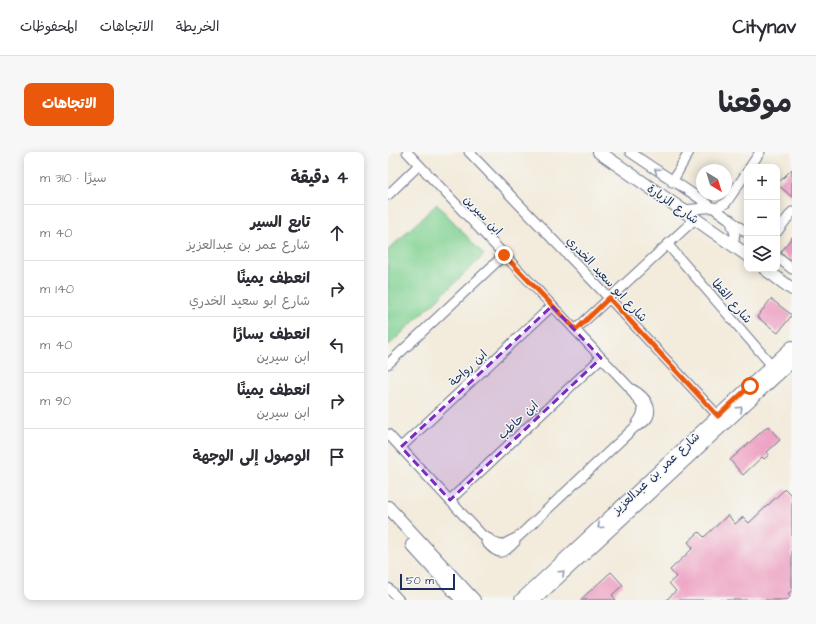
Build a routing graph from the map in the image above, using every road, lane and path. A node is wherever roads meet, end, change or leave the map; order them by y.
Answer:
1 (407, 152) edge
2 (470, 152) edge
3 (599, 152) edge
4 (630, 152) edge
5 (689, 152) edge
6 (760, 152) edge
7 (752, 164) edge
8 (419, 165) junction
9 (744, 176) edge
10 (672, 182) junction
11 (388, 195) edge
12 (726, 203) junction
13 (716, 209) junction
14 (681, 210) junction
15 (792, 212) edge
16 (730, 219) junction
17 (695, 220) junction
18 (780, 228) edge
19 (744, 231) edge
20 (668, 244) junction
21 (733, 245) junction
22 (744, 253) edge
23 (504, 255) junction
24 (780, 259) edge
25 (792, 269) edge
26 (769, 272) edge
27 (792, 289) edge
28 (609, 298) junction
29 (552, 306) junction
30 (576, 330) junction
31 (792, 347) edge
32 (601, 358) junction
33 (792, 361) edge
34 (388, 364) edge
35 (776, 369) junction
36 (721, 420) junction
37 (388, 434) edge
38 (401, 447) junction
39 (450, 500) junction
40 (388, 507) edge
41 (388, 519) edge
42 (388, 588) edge
43 (399, 600) edge
44 (462, 600) edge
45 (474, 600) edge
46 (521, 600) edge
47 (534, 600) edge

1 - 8 street, ابن سيرين
2 - 28 street, شارع ابو سعيد الخدري
3 - 14 street, شارع الزبارة
10 -> 4 street, شارع الزبارة
5 - 10 street
6 - 7 street
8 - 11 street
8 - 23 street, ابن سيرين
9 - 12 street
10 - 13 street, شارع الزبارة
12 - 13 street
12 - 16 street
13 - 14 street
13 - 16 street, شارع الزبارة
14 - 17 street, شارع الزبارة
15 - 18 street
16 - 19 street, شارع الزبارة
16 - 21 street
17 - 20 street
17 - 21 street, شارع الزبارة
20 - 28 street
20 - 35 street, شارع القطا
21 - 22 street, شارع الزبارة
23 - 29 street, ابن سيرين
23 - 34 street
24 - 25 street
26 - 27 street
28 - 30 street
28 - 36 street, شارع ابو سعيد الخدري
29 - 30 street, ابن سيرين
29 - 38 street, ابن رواحة
30 - 32 street, ابن سيرين
31 - 35 street, شارع عمر بن عبدالعزيز
32 - 39 street, ابن حاطب
32 - 39 street, ابن سيرين
33 - 35 street, شارع عمر بن عبدالعزيز
35 - 36 street, شارع عمر بن عبدالعزيز
36 -> 46 street, شارع عمر بن عبدالعزيز
47 -> 36 street, شارع عمر بن عبدالعزيز
37 - 38 street, ابن سيرين
38 - 39 street, ابن سيرين
40 - 45 street
41 - 44 street
42 - 43 street

